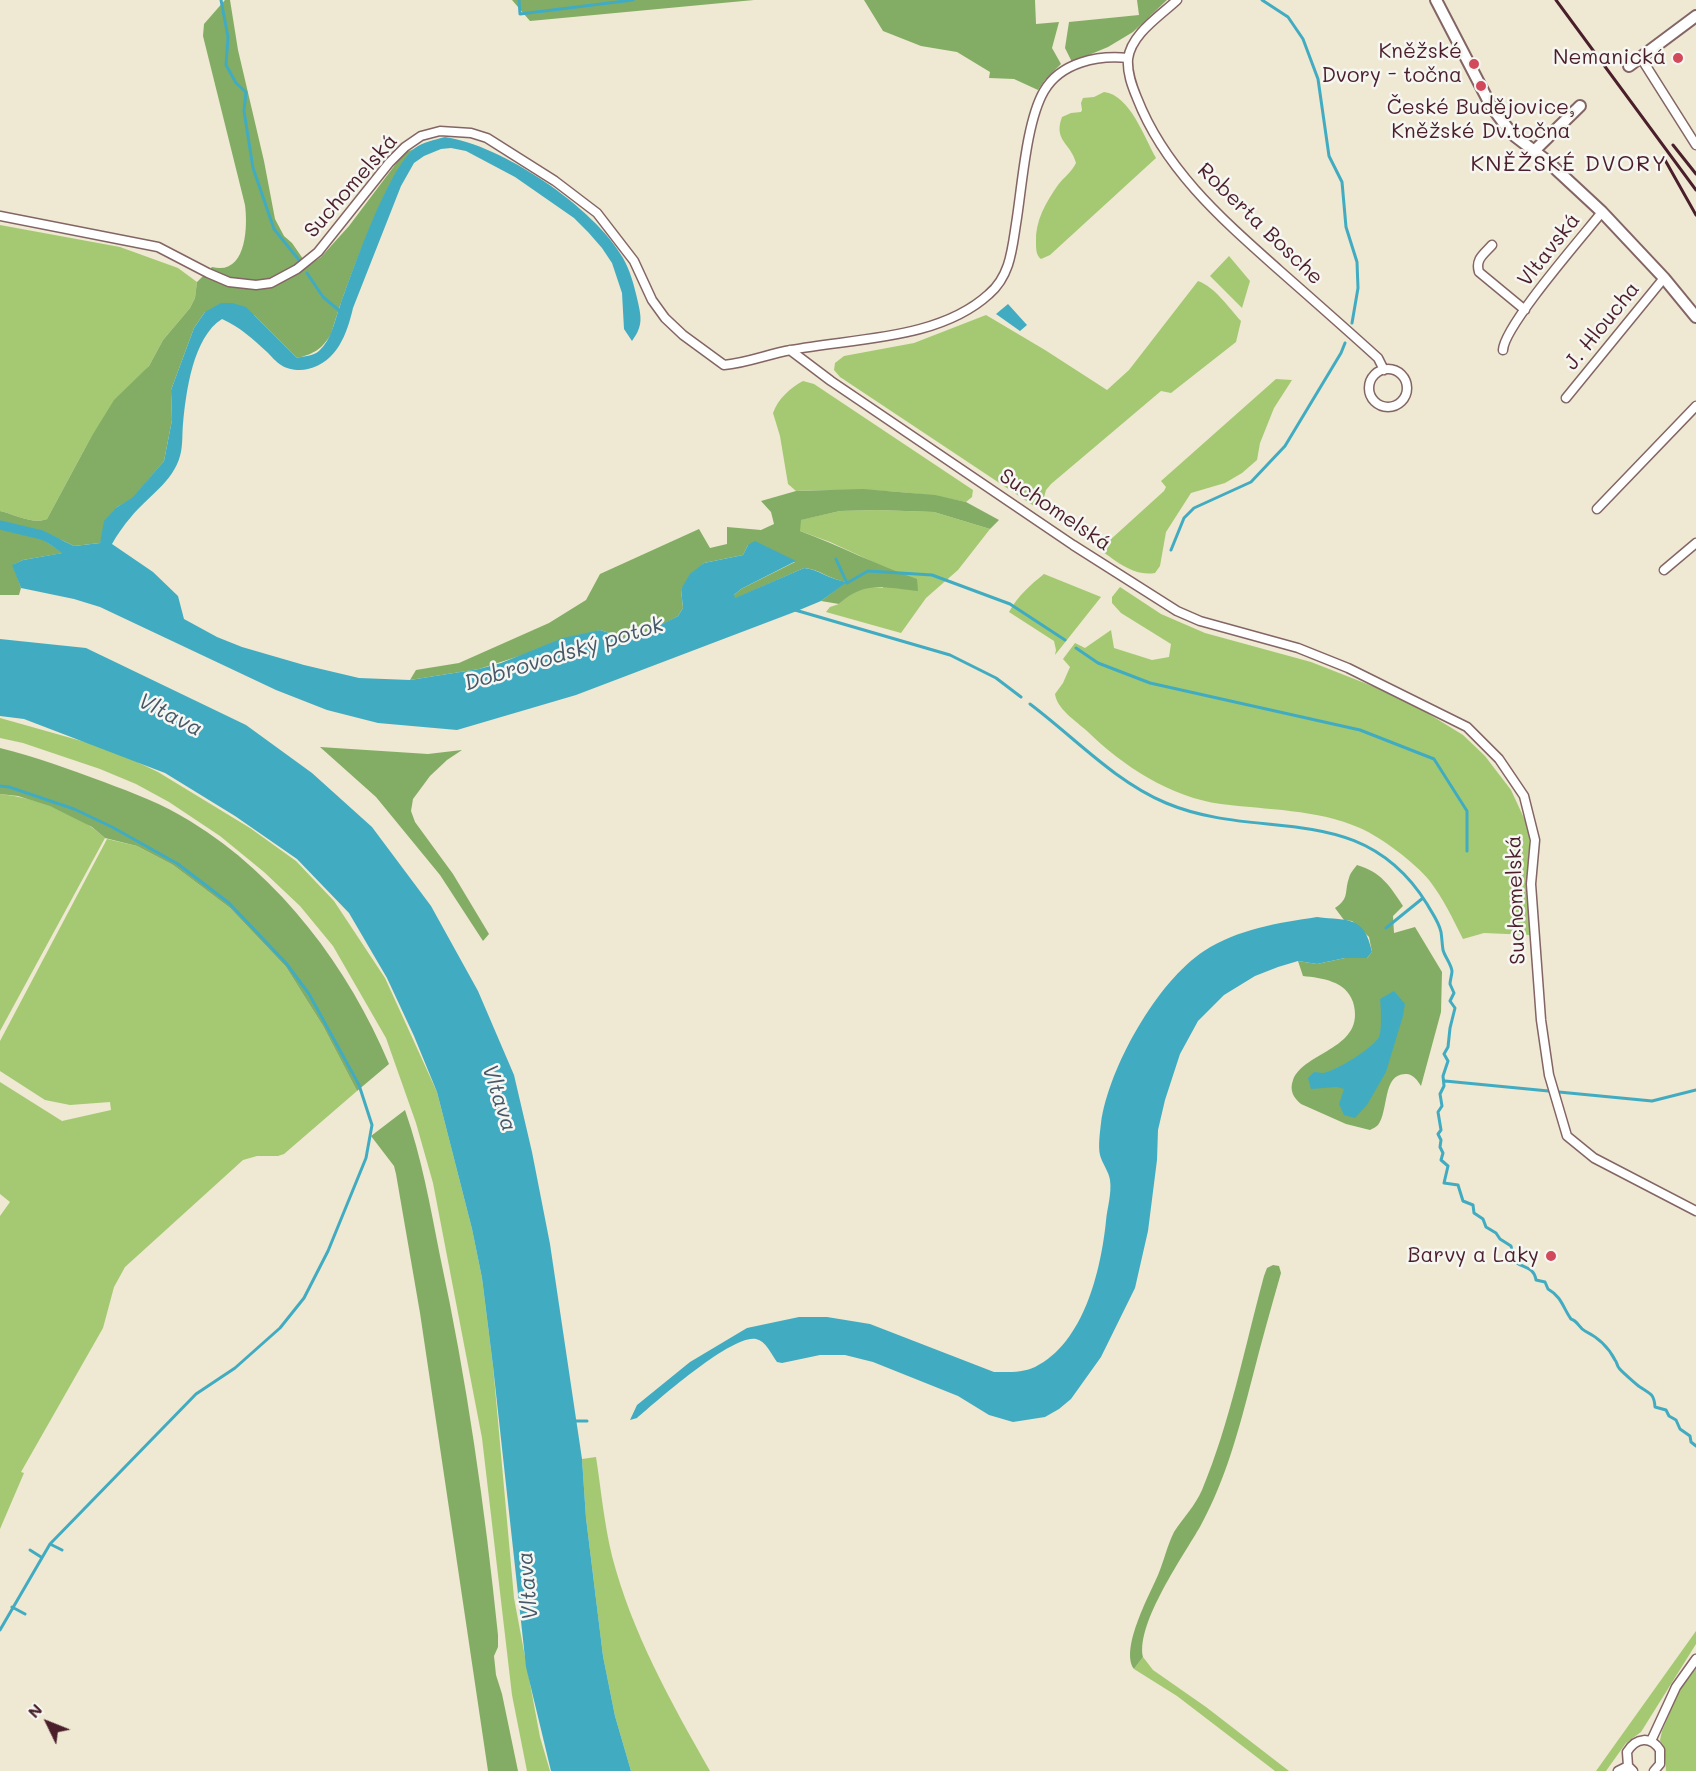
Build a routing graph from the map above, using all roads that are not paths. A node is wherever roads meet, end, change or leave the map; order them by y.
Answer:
1 (1177, 0) edge
2 (1436, 0) edge
3 (1696, 16) edge
4 (1128, 58) junction
5 (1641, 58) junction
6 (1629, 66) dead end
7 (1580, 106) dead end
8 (1696, 145) edge
9 (1535, 150) junction
10 (1602, 212) junction
11 (0, 216) edge
12 (1492, 245) dead end
13 (1665, 278) junction
14 (1525, 310) junction
15 (1696, 317) edge
16 (790, 350) junction
17 (1503, 350) dead end
18 (1384, 369) junction
19 (1566, 398) dead end
20 (1696, 406) edge
21 (1597, 509) dead end
22 (1696, 543) edge
23 (1664, 570) dead end
24 (1696, 1211) edge
25 (1696, 1659) edge
26 (1651, 1741) junction
27 (1631, 1768) edge
28 (1656, 1770) edge
29 (1618, 1771) edge

1 - 4 street
2 - 9 street
3 - 5 street
4 - 16 street
4 - 18 street, Roberta Bosche
5 - 6 street
5 - 8 street
7 - 9 street
9 - 10 street
10 - 13 street
10 - 14 street, Vltavská
11 - 16 street, Suchomelská
12 - 14 street, Vltavská
13 - 15 street
13 - 19 street, J. Hloucha
14 - 17 street, Vltavská
16 - 24 street, Suchomelská
18 - 18 street, Roberta Bosche
20 - 21 street
22 - 23 street
25 - 26 street
26 - 27 street
26 - 28 street
27 - 29 street

